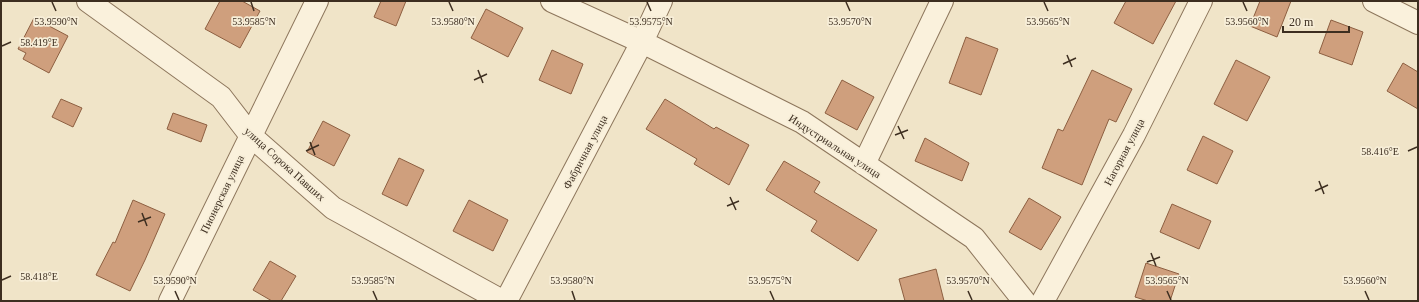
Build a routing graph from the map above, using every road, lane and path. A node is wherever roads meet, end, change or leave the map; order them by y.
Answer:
1 (88, 1) edge
2 (317, 1) edge
3 (552, 1) edge
4 (661, 1) edge
5 (942, 1) edge
6 (1201, 1) edge
7 (1374, 1) edge
8 (1418, 23) edge
9 (642, 42) junction
10 (251, 136) junction
11 (864, 164) junction
12 (170, 301) edge
13 (502, 301) edge
14 (506, 301) edge
15 (1024, 301) edge
16 (1043, 301) edge

1 - 10 street, улица Сорока Павших
2 - 10 street, Пионерская улица
3 - 9 street, Индустриальная улица
4 - 9 street, Фабричная улица
5 - 11 street
6 - 16 street, Нагорная улица
7 - 8 street
9 - 11 street, Индустриальная улица
9 - 14 street, Фабричная улица
10 - 12 street, Пионерская улица
10 - 13 street, улица Сорока Павших
11 - 15 street, Индустриальная улица

